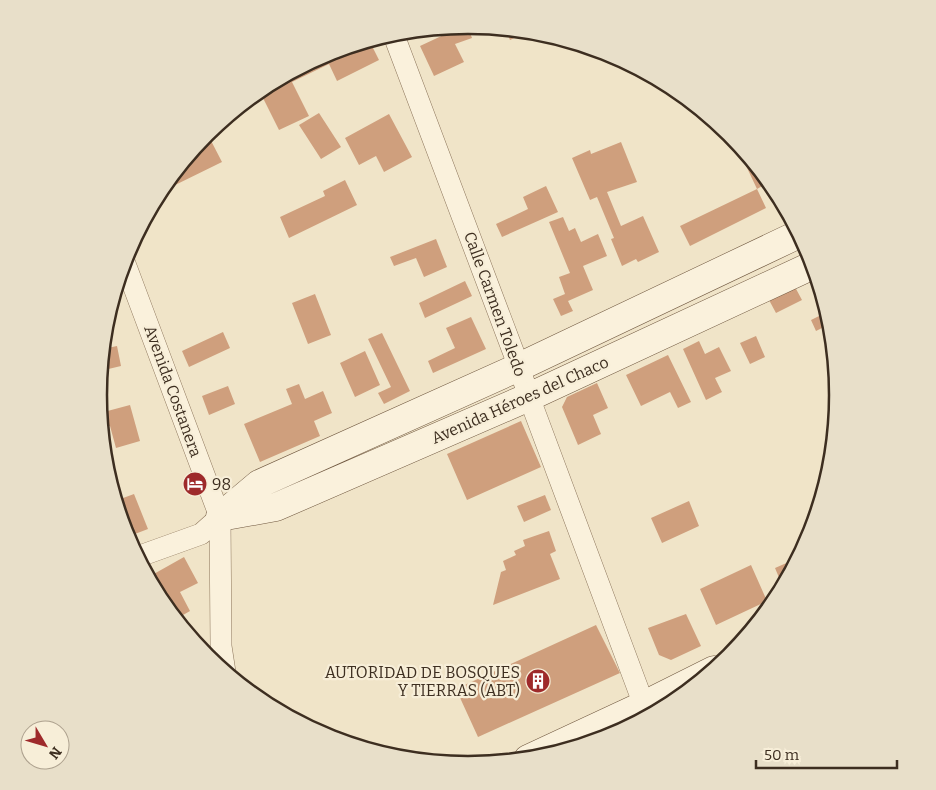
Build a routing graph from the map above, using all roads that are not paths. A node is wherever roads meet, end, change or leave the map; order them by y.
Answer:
1 (396, 41) edge
2 (793, 237) edge
3 (806, 268) edge
4 (129, 272) edge
5 (519, 367) junction
6 (529, 397) junction
7 (220, 516) junction
8 (144, 555) edge
9 (223, 660) edge
10 (647, 710) edge
11 (638, 714) edge
12 (574, 740) edge

1 - 5 street, Calle Carmen Toledo
2 - 5 street, Avenida Héroes del Chaco
3 - 6 street, Avenida Héroes del Chaco
4 - 7 street, Avenida Costanera
5 - 6 street, Calle Carmen Toledo
5 - 7 street, Avenida Héroes del Chaco
6 - 7 street, Avenida Héroes del Chaco
6 - 10 street, Calle Carmen Toledo
7 - 8 street, Avenida Héroes del Chaco
7 - 9 street, Avenida Costanera
11 - 12 street

